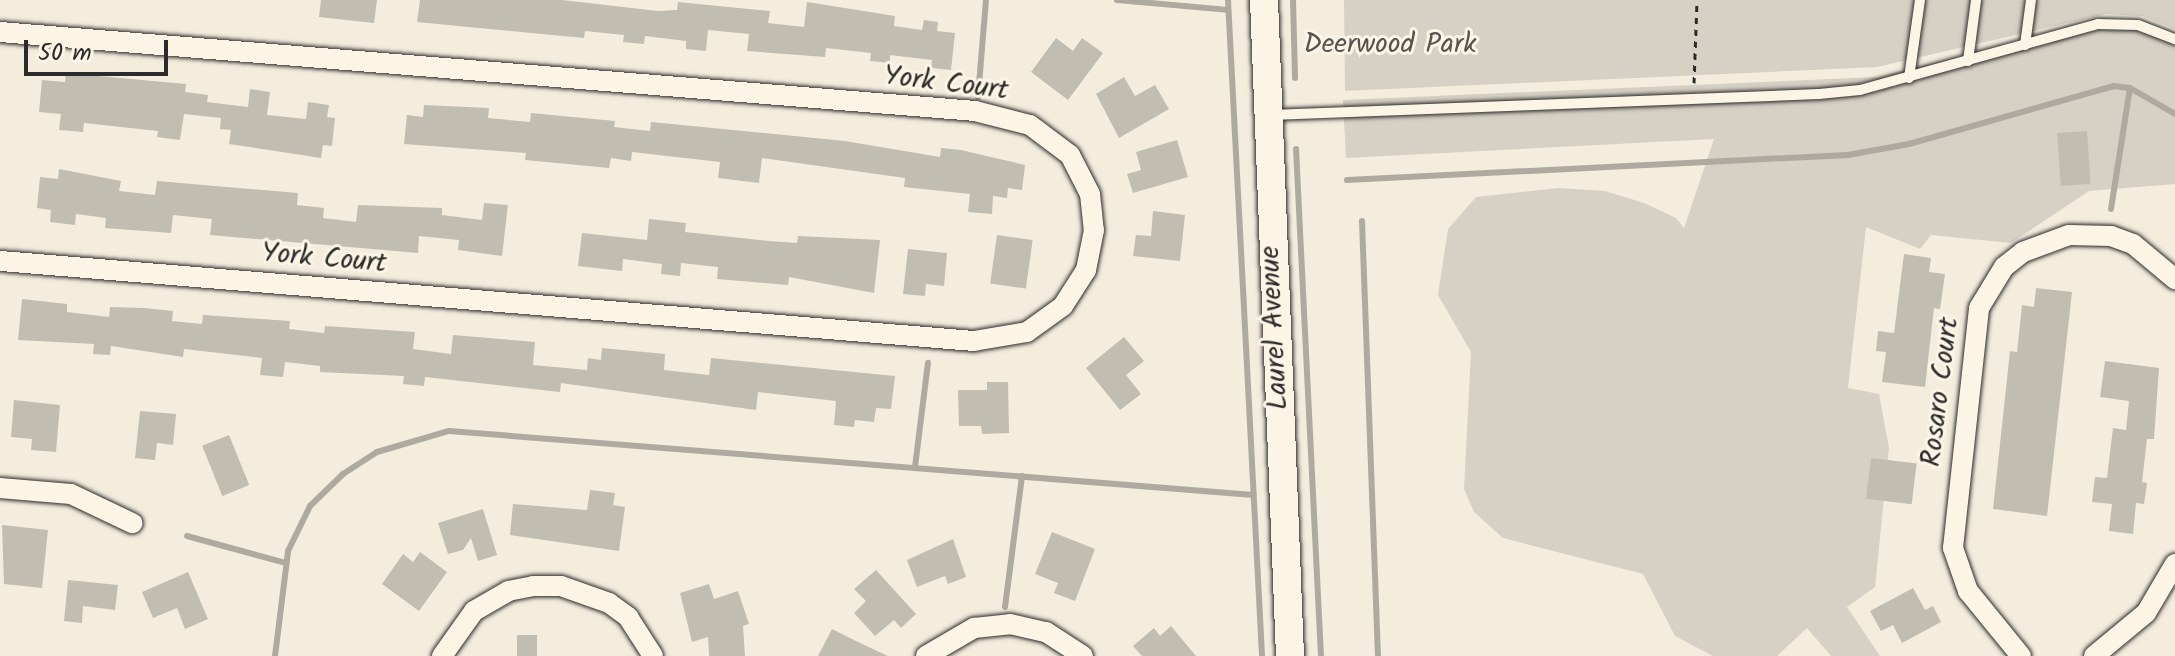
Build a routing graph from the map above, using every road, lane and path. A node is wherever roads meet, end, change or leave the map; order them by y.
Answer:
1 (1264, 0) edge
2 (1697, 0) edge
3 (1920, 0) edge
4 (1976, 0) edge
5 (2031, 0) edge
6 (0, 32) edge
7 (2175, 39) edge
8 (2025, 45) junction
9 (1968, 61) junction
10 (1909, 78) junction
11 (1694, 99) junction
12 (1265, 116) junction
13 (0, 261) edge
14 (2175, 279) edge
15 (0, 488) edge
16 (132, 523) dead end
17 (2175, 564) edge
18 (442, 656) edge
19 (653, 656) edge
20 (926, 656) edge
21 (1083, 656) edge
22 (1290, 656) edge
23 (2021, 656) edge
24 (2094, 656) edge

1 - 12 main road, Laurel Avenue
2 - 11 path
3 - 10 lane
4 - 9 lane
5 - 8 lane
6 - 13 street, York Court
7 - 8 lane
8 - 9 lane
9 - 10 lane
10 - 11 lane
11 - 12 lane
12 - 22 main road, Laurel Avenue
14 - 23 street, Rosaro Court
15 - 16 street
17 - 24 street
18 - 19 street
20 - 21 street

